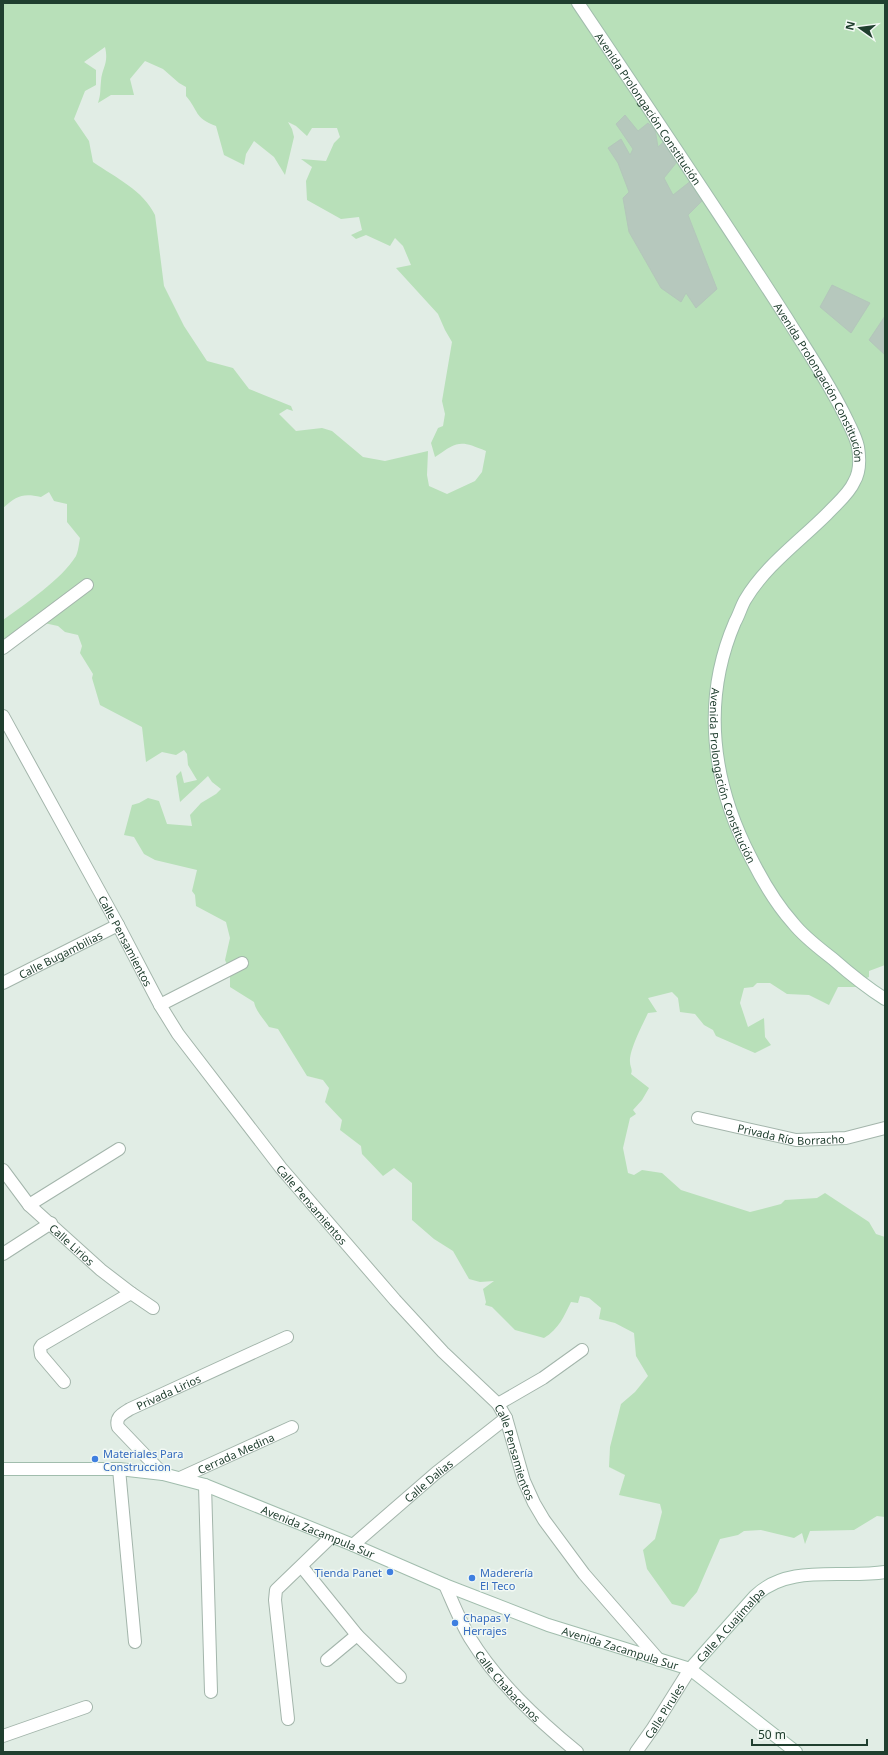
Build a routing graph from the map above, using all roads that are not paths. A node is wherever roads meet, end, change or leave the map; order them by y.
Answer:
1 (578, 3) edge
2 (87, 585) dead end
3 (3, 648) edge
4 (3, 716) edge
5 (118, 925) junction
6 (242, 963) dead end
7 (3, 983) edge
8 (885, 999) edge
9 (160, 1005) junction
10 (698, 1118) dead end
11 (885, 1128) edge
12 (119, 1149) dead end
13 (3, 1170) edge
14 (29, 1205) junction
15 (51, 1223) junction
16 (3, 1254) edge
17 (131, 1293) junction
18 (153, 1308) dead end
19 (287, 1337) dead end
20 (582, 1350) dead end
21 (64, 1382) dead end
22 (498, 1404) junction
23 (506, 1418) junction
24 (292, 1427) dead end
25 (3, 1469) edge
26 (118, 1469) junction
27 (163, 1474) junction
28 (180, 1478) junction
29 (205, 1485) junction
30 (331, 1537) junction
31 (353, 1545) junction
32 (302, 1567) junction
33 (885, 1572) edge
34 (445, 1585) junction
35 (357, 1635) junction
36 (135, 1642) dead end
37 (327, 1660) dead end
38 (659, 1660) junction
39 (690, 1669) junction
40 (400, 1677) dead end
41 (211, 1692) dead end
42 (86, 1707) dead end
43 (288, 1719) dead end
44 (3, 1736) edge
45 (577, 1752) edge
46 (636, 1752) edge
47 (796, 1752) edge

1 - 8 street, Avenida Prolongación Constitución
2 - 3 street
4 - 5 street, Calle Pensamientos
5 - 7 street, Calle Bugambilias
5 - 9 street, Calle Pensamientos
6 - 9 street
9 - 22 street, Calle Pensamientos
10 - 11 street, Privada Río Borracho
12 - 14 street
13 - 14 street, Calle Lirios
14 - 15 street, Calle Lirios
15 - 16 street
15 - 17 street, Calle Lirios
17 - 18 street, Calle Lirios
17 - 21 street
19 - 27 street, Privada Lirios
20 - 22 street
22 - 23 street, Calle Pensamientos
23 - 31 street, Calle Dalias
23 - 38 street, Calle Pensamientos
24 - 28 street, Cerrada Medina
25 - 26 street, Avenida Zacampula Sur
26 - 27 street, Avenida Zacampula Sur
26 - 36 street
27 - 28 street, Avenida Zacampula Sur
28 - 29 street, Avenida Zacampula Sur
29 - 30 street, Avenida Zacampula Sur
29 - 41 street
30 - 31 street, Avenida Zacampula Sur
30 - 32 street
31 - 34 street, Avenida Zacampula Sur
32 - 35 street
32 - 43 street
33 - 39 street, Calle A Cuajimalpa
34 - 38 street, Avenida Zacampula Sur
34 - 45 street, Calle Chabacanos
35 - 37 street
35 - 40 street
38 - 39 street, Avenida Zacampula Sur
39 - 46 street, Calle Pirules
39 - 47 street
42 - 44 street

